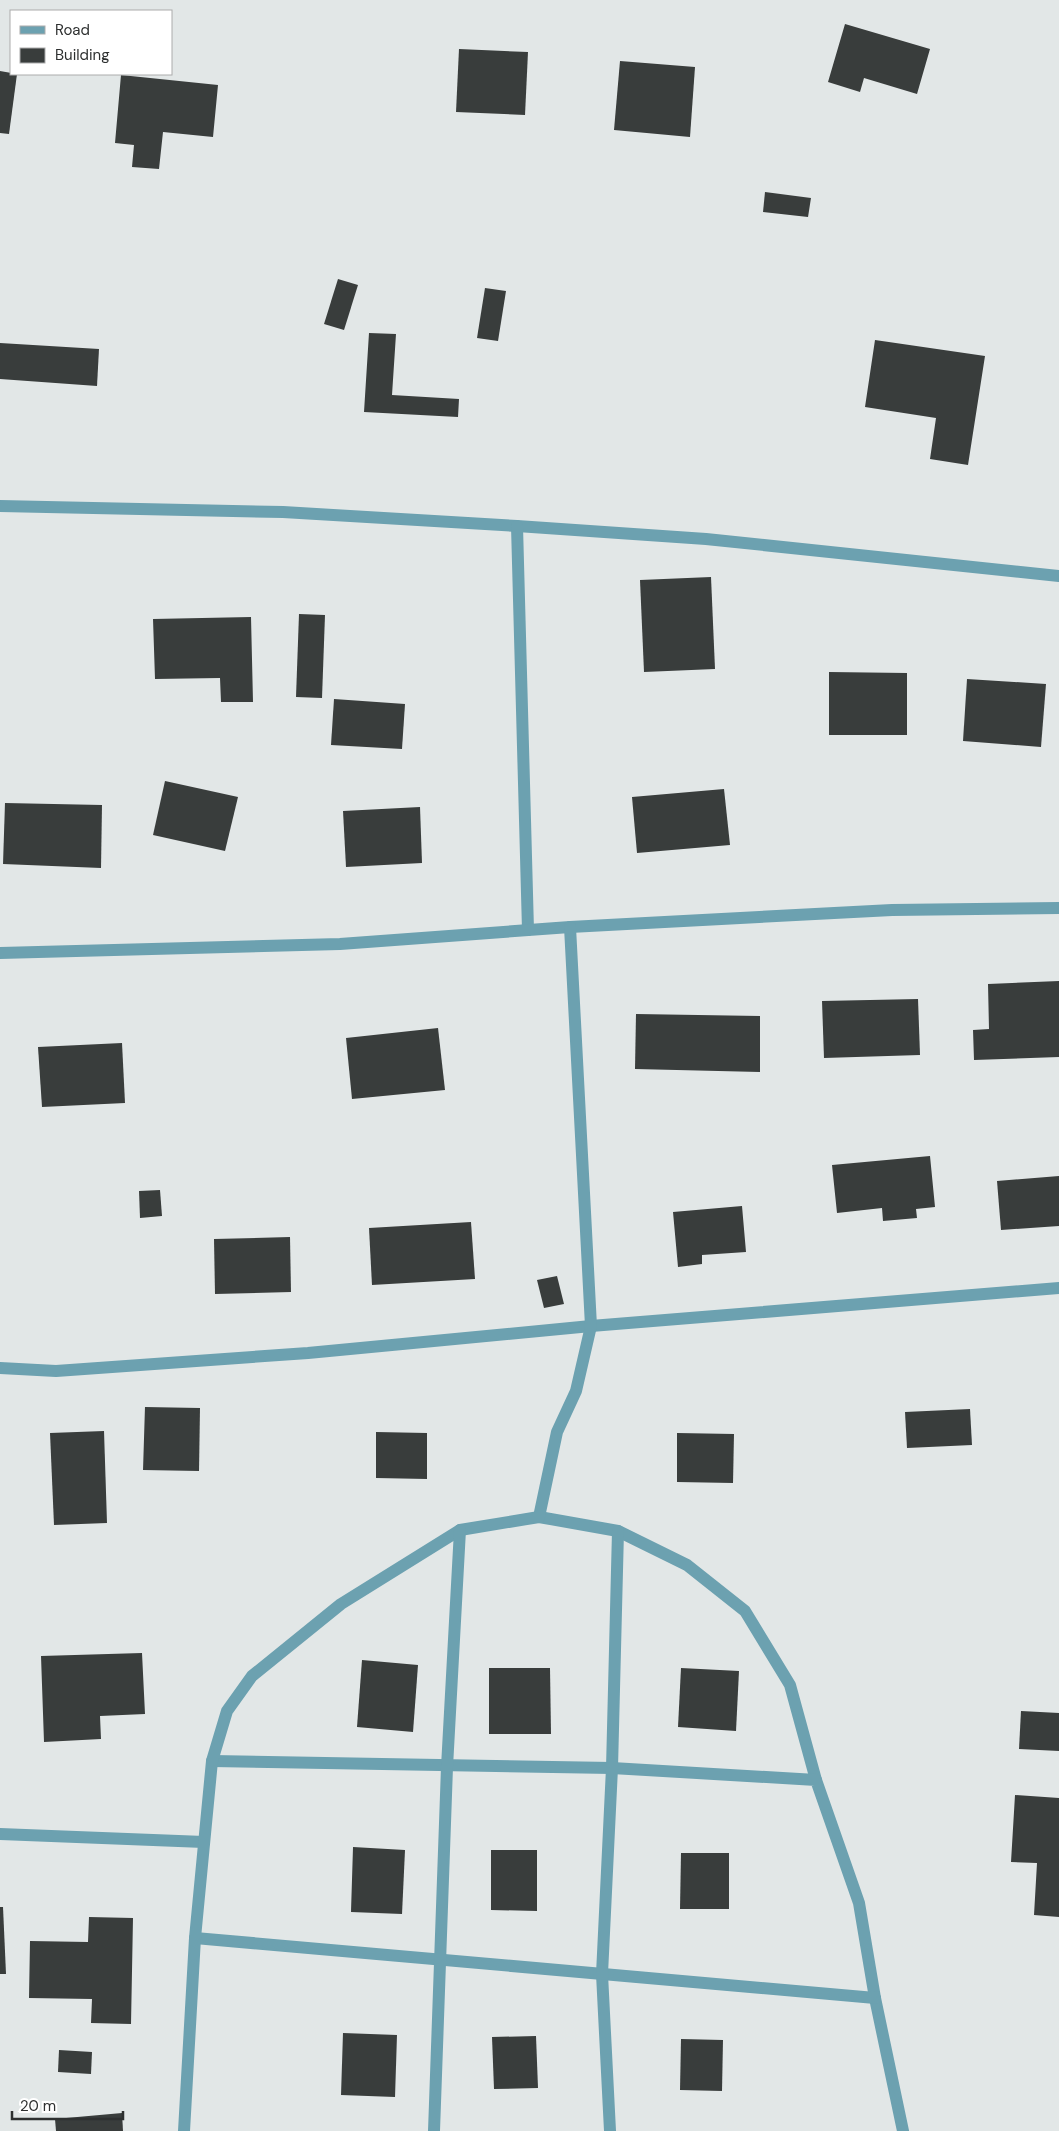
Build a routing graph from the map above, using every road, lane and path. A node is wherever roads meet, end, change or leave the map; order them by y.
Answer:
1 (0, 506) edge
2 (517, 526) junction
3 (1059, 576) edge
4 (1059, 908) edge
5 (570, 927) junction
6 (528, 930) junction
7 (0, 953) edge
8 (1059, 1288) edge
9 (591, 1326) junction
10 (0, 1368) edge
11 (539, 1517) junction
12 (460, 1530) junction
13 (618, 1531) junction
14 (212, 1761) junction
15 (447, 1767) junction
16 (612, 1768) junction
17 (816, 1780) junction
18 (0, 1834) edge
19 (204, 1842) junction
20 (195, 1938) junction
21 (440, 1958) junction
22 (602, 1974) junction
23 (875, 1998) junction
24 (184, 2131) edge
25 (434, 2131) edge
26 (610, 2131) edge
27 (903, 2131) edge

1 - 2 street
2 - 3 street
2 - 6 street
4 - 5 street
5 - 6 street
5 - 9 street
6 - 7 street
8 - 9 street
9 - 10 street
9 - 11 street
11 - 12 street
11 - 13 street
12 - 14 street
12 - 15 street
13 - 16 street
13 - 17 street
14 - 15 street
14 - 19 street
15 - 16 street
15 - 21 street
16 - 17 street
16 - 22 street
17 - 23 street
18 - 19 street
19 - 20 street
20 - 21 street
20 - 24 street
21 - 22 street
21 - 25 street
22 - 23 street
22 - 26 street
23 - 27 street

